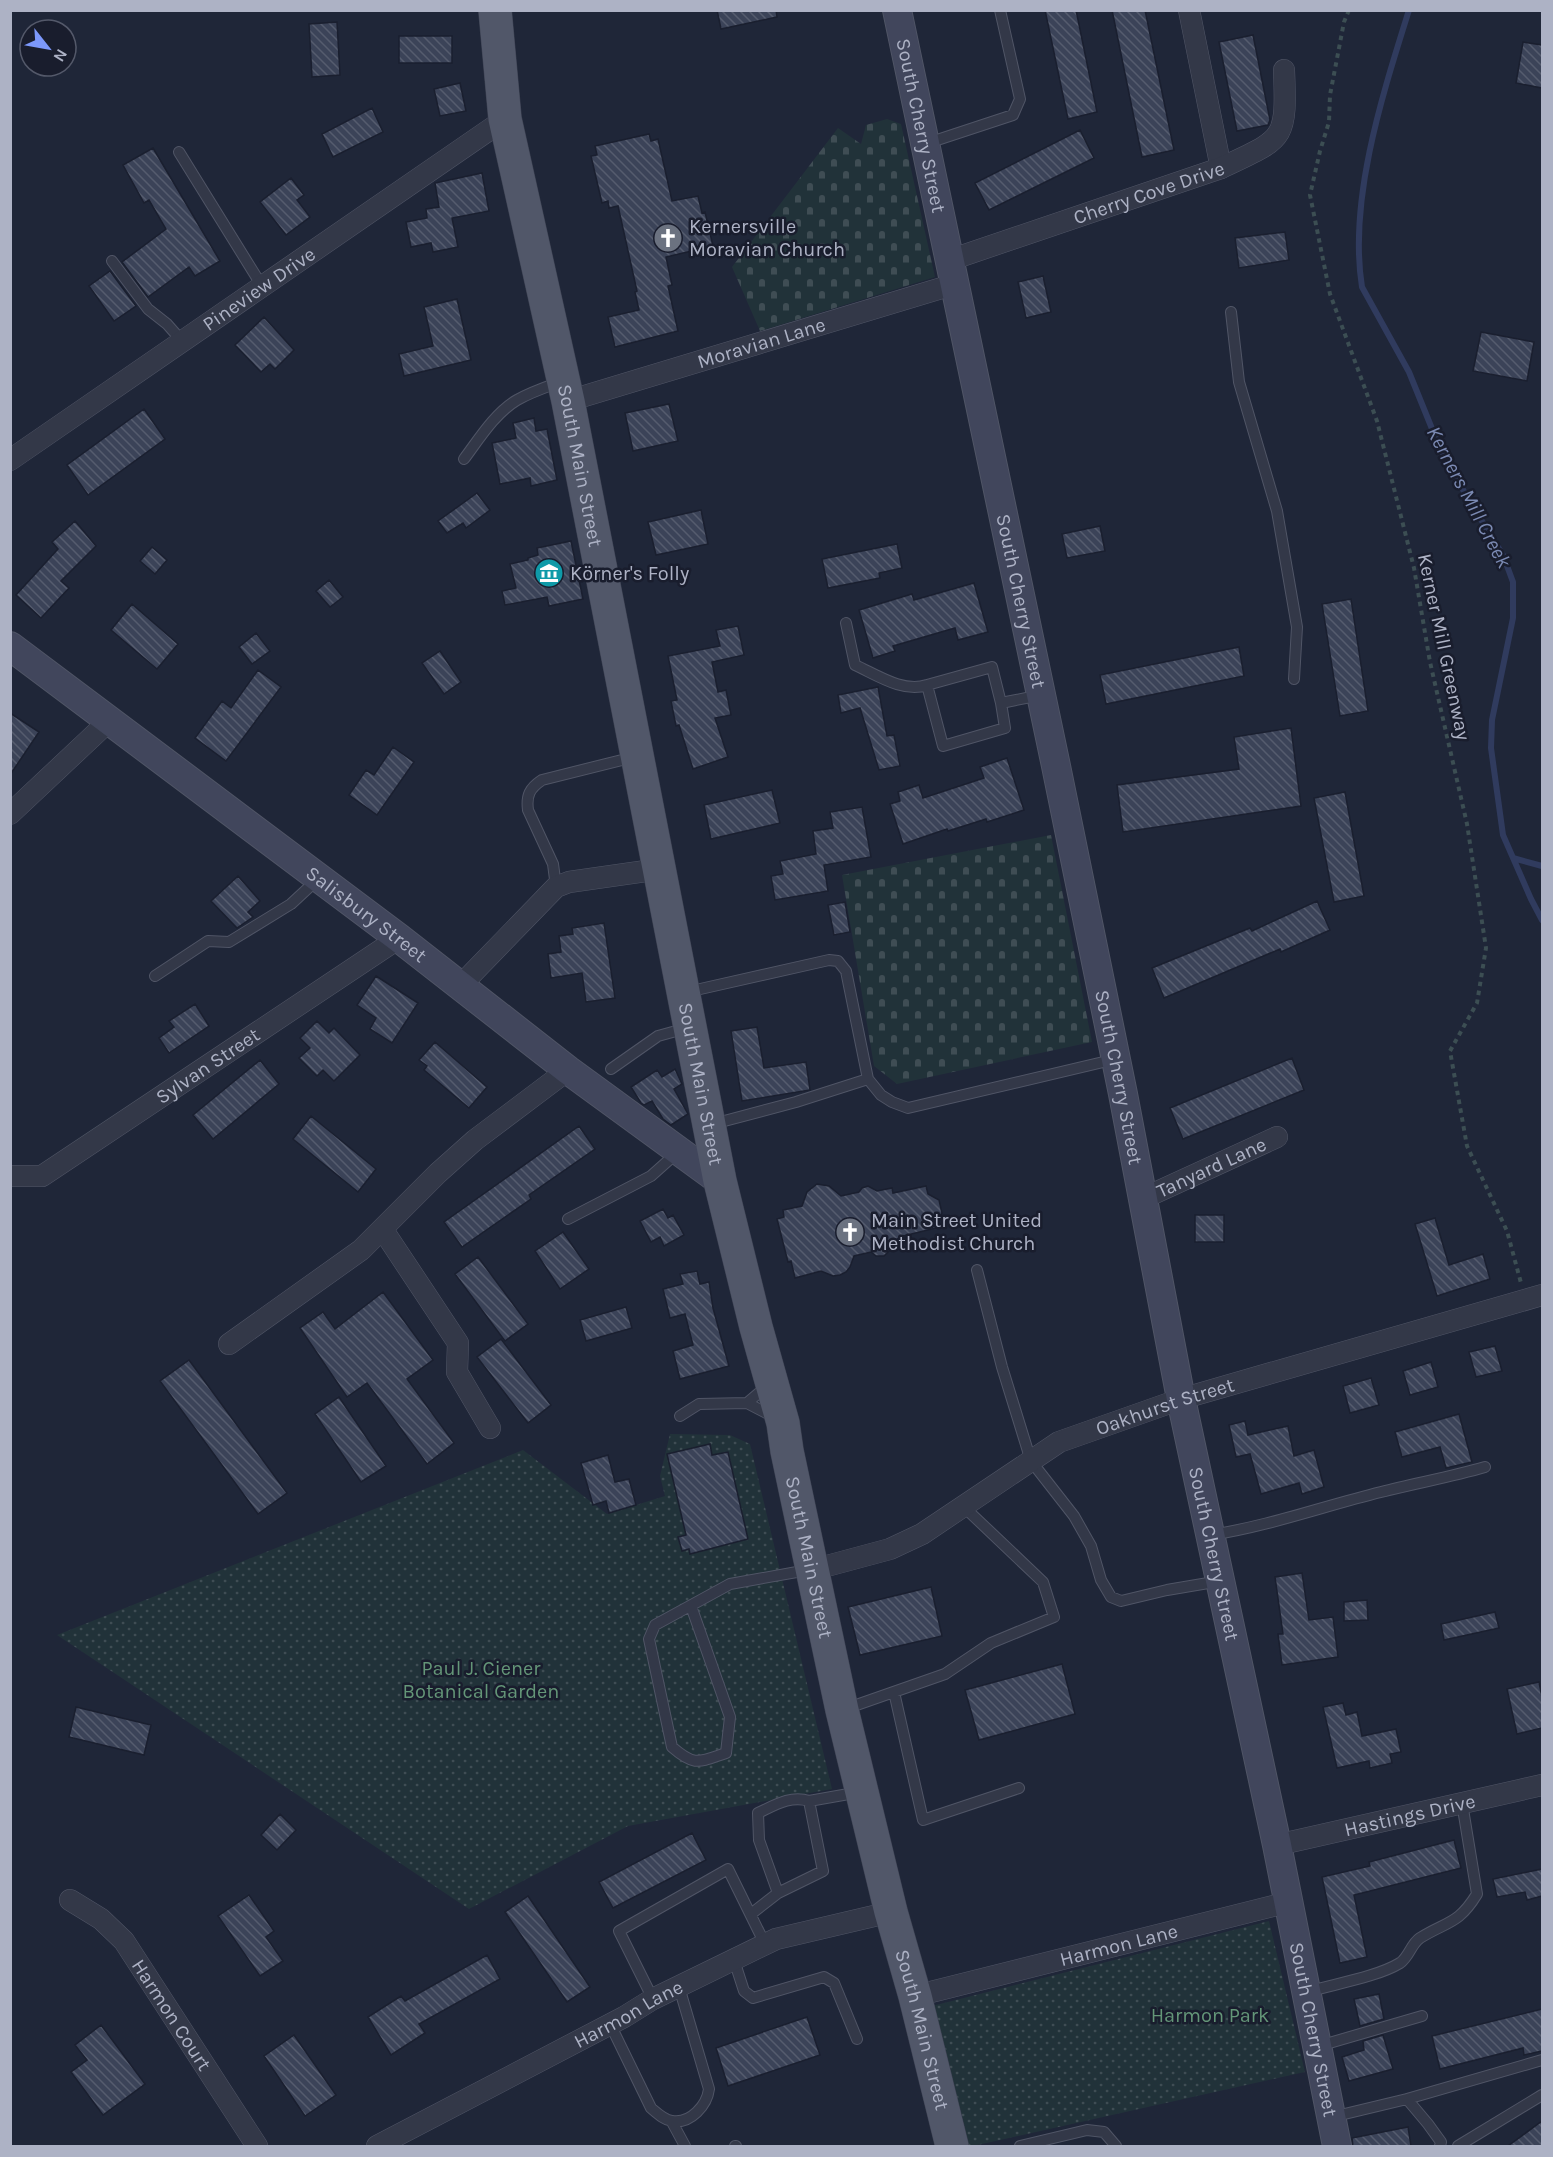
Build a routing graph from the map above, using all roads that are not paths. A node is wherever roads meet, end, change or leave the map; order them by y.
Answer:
1 (495, 10) edge
2 (897, 10) edge
3 (1000, 10) edge
4 (1189, 10) edge
5 (1284, 70) dead end
6 (505, 119) junction
7 (925, 144) junction
8 (179, 152) dead end
9 (1221, 168) junction
10 (112, 261) dead end
11 (952, 272) junction
12 (262, 286) junction
13 (1232, 312) dead end
14 (182, 341) junction
15 (566, 391) junction
16 (464, 459) dead end
17 (10, 460) edge
18 (846, 623) dead end
19 (10, 646) edge
20 (1294, 679) dead end
21 (927, 685) junction
22 (1041, 695) junction
23 (1001, 703) junction
24 (109, 721) junction
25 (637, 756) junction
26 (10, 814) edge
27 (660, 869) junction
28 (320, 878) junction
29 (556, 887) junction
30 (399, 938) junction
31 (155, 976) dead end
32 (460, 986) junction
33 (684, 993) junction
34 (690, 1027) junction
35 (1116, 1059) junction
36 (611, 1069) dead end
37 (568, 1070) junction
38 (868, 1079) junction
39 (709, 1125) junction
40 (1277, 1137) dead end
41 (679, 1151) junction
42 (10, 1176) edge
43 (720, 1180) junction
44 (1144, 1198) junction
45 (568, 1219) dead end
46 (383, 1230) junction
47 (977, 1270) dead end
48 (1542, 1295) edge
49 (229, 1344) dead end
50 (772, 1382) junction
51 (1180, 1399) junction
52 (747, 1403) junction
53 (680, 1416) dead end
54 (783, 1422) junction
55 (490, 1428) dead end
56 (1031, 1461) junction
57 (1485, 1467) dead end
58 (963, 1506) junction
59 (1210, 1535) junction
60 (812, 1570) junction
61 (1220, 1581) junction
62 (691, 1606) junction
63 (894, 1692) junction
64 (842, 1710) junction
65 (1542, 1785) edge
66 (1019, 1788) dead end
67 (863, 1791) junction
68 (809, 1801) junction
69 (1462, 1803) junction
70 (1277, 1845) junction
71 (778, 1893) junction
72 (70, 1900) dead end
73 (1289, 1902) junction
74 (891, 1912) junction
75 (751, 1914) junction
76 (765, 1944) junction
77 (734, 1960) junction
78 (679, 1987) junction
79 (1307, 1992) junction
80 (915, 1996) junction
81 (653, 1999) junction
82 (1422, 2016) dead end
83 (610, 2024) junction
84 (857, 2039) dead end
85 (1318, 2046) junction
86 (1542, 2060) edge
87 (1542, 2095) edge
88 (1407, 2100) junction
89 (1332, 2117) junction
90 (672, 2122) junction
91 (257, 2146) edge
92 (377, 2146) edge
93 (685, 2146) edge
94 (952, 2146) edge
95 (1020, 2146) edge
96 (1116, 2146) edge
97 (1337, 2146) edge
98 (1440, 2146) edge
99 (1458, 2146) edge

1 - 6 main road, South Main Street
2 - 7 main road, South Cherry Street
3 - 7 lane
4 - 9 street
5 - 9 street, Cherry Cove Drive
6 - 12 street, Pineview Drive
6 - 15 main road, South Main Street
7 - 11 main road, South Cherry Street
8 - 12 lane
9 - 11 street, Cherry Cove Drive
10 - 14 lane
11 - 15 street, Moravian Lane
11 - 22 main road, South Cherry Street
12 - 14 street, Pineview Drive
13 - 20 lane
14 - 17 street, Pineview Drive
15 - 16 lane
15 - 25 main road, South Main Street
18 - 21 lane
19 - 24 main road, Salisbury Street
21 - 23 lane
21 - 23 lane
22 - 23 lane
22 - 35 main road, South Cherry Street
24 - 26 street
24 - 28 main road, Salisbury Street
25 - 27 main road, South Main Street
25 - 29 lane
27 - 29 street
27 - 33 main road, South Main Street
28 - 30 main road, Salisbury Street
28 - 31 lane
29 - 32 street
30 - 32 main road, Salisbury Street
30 - 42 street, Sylvan Street
32 - 37 main road, Salisbury Street
33 - 34 main road, South Main Street
33 - 38 lane
34 - 36 lane
34 - 39 main road, South Main Street
35 - 38 lane
35 - 44 main road, South Cherry Street
37 - 41 main road, Salisbury Street
37 - 46 street
38 - 39 lane
39 - 43 main road, South Main Street
40 - 44 street, Tanyard Lane
41 - 43 main road, Salisbury Street
41 - 45 lane
43 - 50 main road, South Main Street
44 - 51 main road, South Cherry Street
46 - 49 street
46 - 55 street
47 - 56 lane
48 - 51 street, Oakhurst Street
50 - 52 lane
50 - 54 main road, South Main Street
51 - 56 street, Oakhurst Street
51 - 59 main road, South Cherry Street
52 - 53 lane
52 - 54 lane
54 - 60 main road, South Main Street
56 - 58 street, Oakhurst Street
56 - 61 lane
57 - 59 lane
58 - 60 street, Oakhurst Street
58 - 63 lane
59 - 61 main road, South Cherry Street
60 - 62 lane
60 - 64 main road, South Main Street
61 - 70 main road, South Cherry Street
62 - 62 lane
63 - 64 lane
63 - 66 lane
64 - 67 main road, South Main Street
65 - 69 street, Hastings Drive
67 - 68 lane
67 - 74 main road, South Main Street
68 - 71 lane
68 - 71 lane
69 - 70 street, Hastings Drive
69 - 79 lane
70 - 73 main road, South Cherry Street
71 - 75 lane
72 - 91 street, Harmon Court
73 - 79 main road, South Cherry Street
73 - 80 street, Harmon Lane
74 - 76 street, Harmon Lane
74 - 80 main road, South Main Street
75 - 76 lane
75 - 81 lane
76 - 77 street, Harmon Lane
77 - 78 street, Harmon Lane
77 - 84 lane
78 - 81 street, Harmon Lane
78 - 90 lane
79 - 85 main road, South Cherry Street
80 - 94 main road, South Main Street
81 - 83 street, Harmon Lane
82 - 85 lane
83 - 90 lane
83 - 92 street, Harmon Lane
85 - 89 main road, South Cherry Street
86 - 88 lane
87 - 99 lane
88 - 89 lane
88 - 98 lane
89 - 97 main road, South Cherry Street
90 - 93 lane
95 - 96 lane

